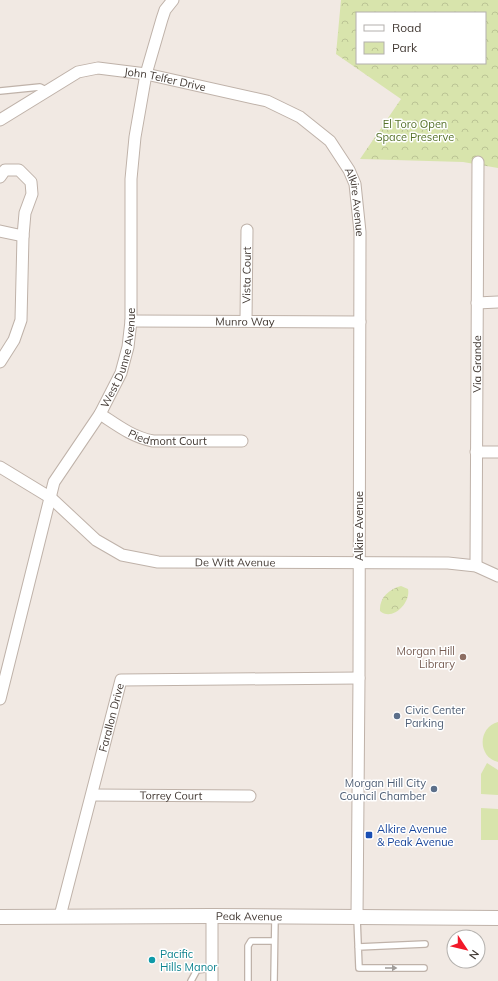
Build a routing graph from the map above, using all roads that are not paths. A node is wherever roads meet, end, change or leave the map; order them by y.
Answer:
1 (173, 0) edge
2 (146, 74) junction
3 (0, 91) edge
4 (48, 91) junction
5 (0, 120) edge
6 (330, 141) joint
7 (478, 162) dead end
8 (0, 177) edge
9 (247, 230) dead end
10 (0, 231) edge
11 (23, 236) junction
12 (498, 302) edge
13 (477, 303) junction
14 (246, 320) junction
15 (131, 321) junction
16 (360, 322) junction
17 (0, 362) edge
18 (100, 414) junction
19 (242, 441) dead end
20 (476, 452) junction
21 (498, 452) edge
22 (0, 467) edge
23 (50, 498) junction
24 (359, 562) junction
25 (476, 566) junction
26 (498, 576) edge
27 (359, 678) junction
28 (0, 699) edge
29 (92, 796) junction
30 (250, 796) dead end
31 (60, 916) junction
32 (212, 916) junction
33 (275, 916) junction
34 (0, 917) edge
35 (357, 917) junction
36 (498, 918) edge
37 (274, 941) junction
38 (425, 944) dead end
39 (358, 947) junction
40 (212, 968) junction
41 (424, 968) dead end
42 (191, 981) edge
43 (212, 981) edge
44 (248, 981) edge
45 (274, 981) edge

1 - 2 street, West Dunne Avenue
2 - 4 street, John Telfer Drive
2 - 6 street, John Telfer Drive
2 - 15 street, West Dunne Avenue
3 - 4 lane
4 - 5 street, John Telfer Drive
6 - 16 street, Alkire Avenue
7 - 13 street, Via Grande
8 - 11 street
9 - 14 street, Vista Court
10 - 11 street
11 - 17 street
12 - 13 street
13 - 20 street, Via Grande
14 - 15 street, Munro Way
14 - 16 street, Munro Way
15 - 18 street, West Dunne Avenue
16 - 24 street, Alkire Avenue
18 - 19 street, Piedmont Court
18 - 23 street, West Dunne Avenue
20 - 21 street
20 - 25 street, Via Grande
22 - 23 street, De Witt Avenue
23 - 24 street, De Witt Avenue
23 - 28 street, West Dunne Avenue
24 - 25 street, De Witt Avenue
24 - 27 street, Alkire Avenue
25 - 26 street, De Witt Avenue
27 - 29 street, Farallon Drive
27 - 35 street, Alkire Avenue
29 - 30 street, Torrey Court
29 - 31 street, Farallon Drive
31 - 32 street, Peak Avenue
31 - 34 street, Peak Avenue
32 - 33 street, Peak Avenue
32 - 40 street
33 - 35 street, Peak Avenue
33 - 37 lane
35 - 36 street, Peak Avenue
35 - 39 lane
37 - 44 lane
37 - 45 lane
38 - 39 lane
39 -> 41 lane
40 - 42 lane
40 - 43 street

